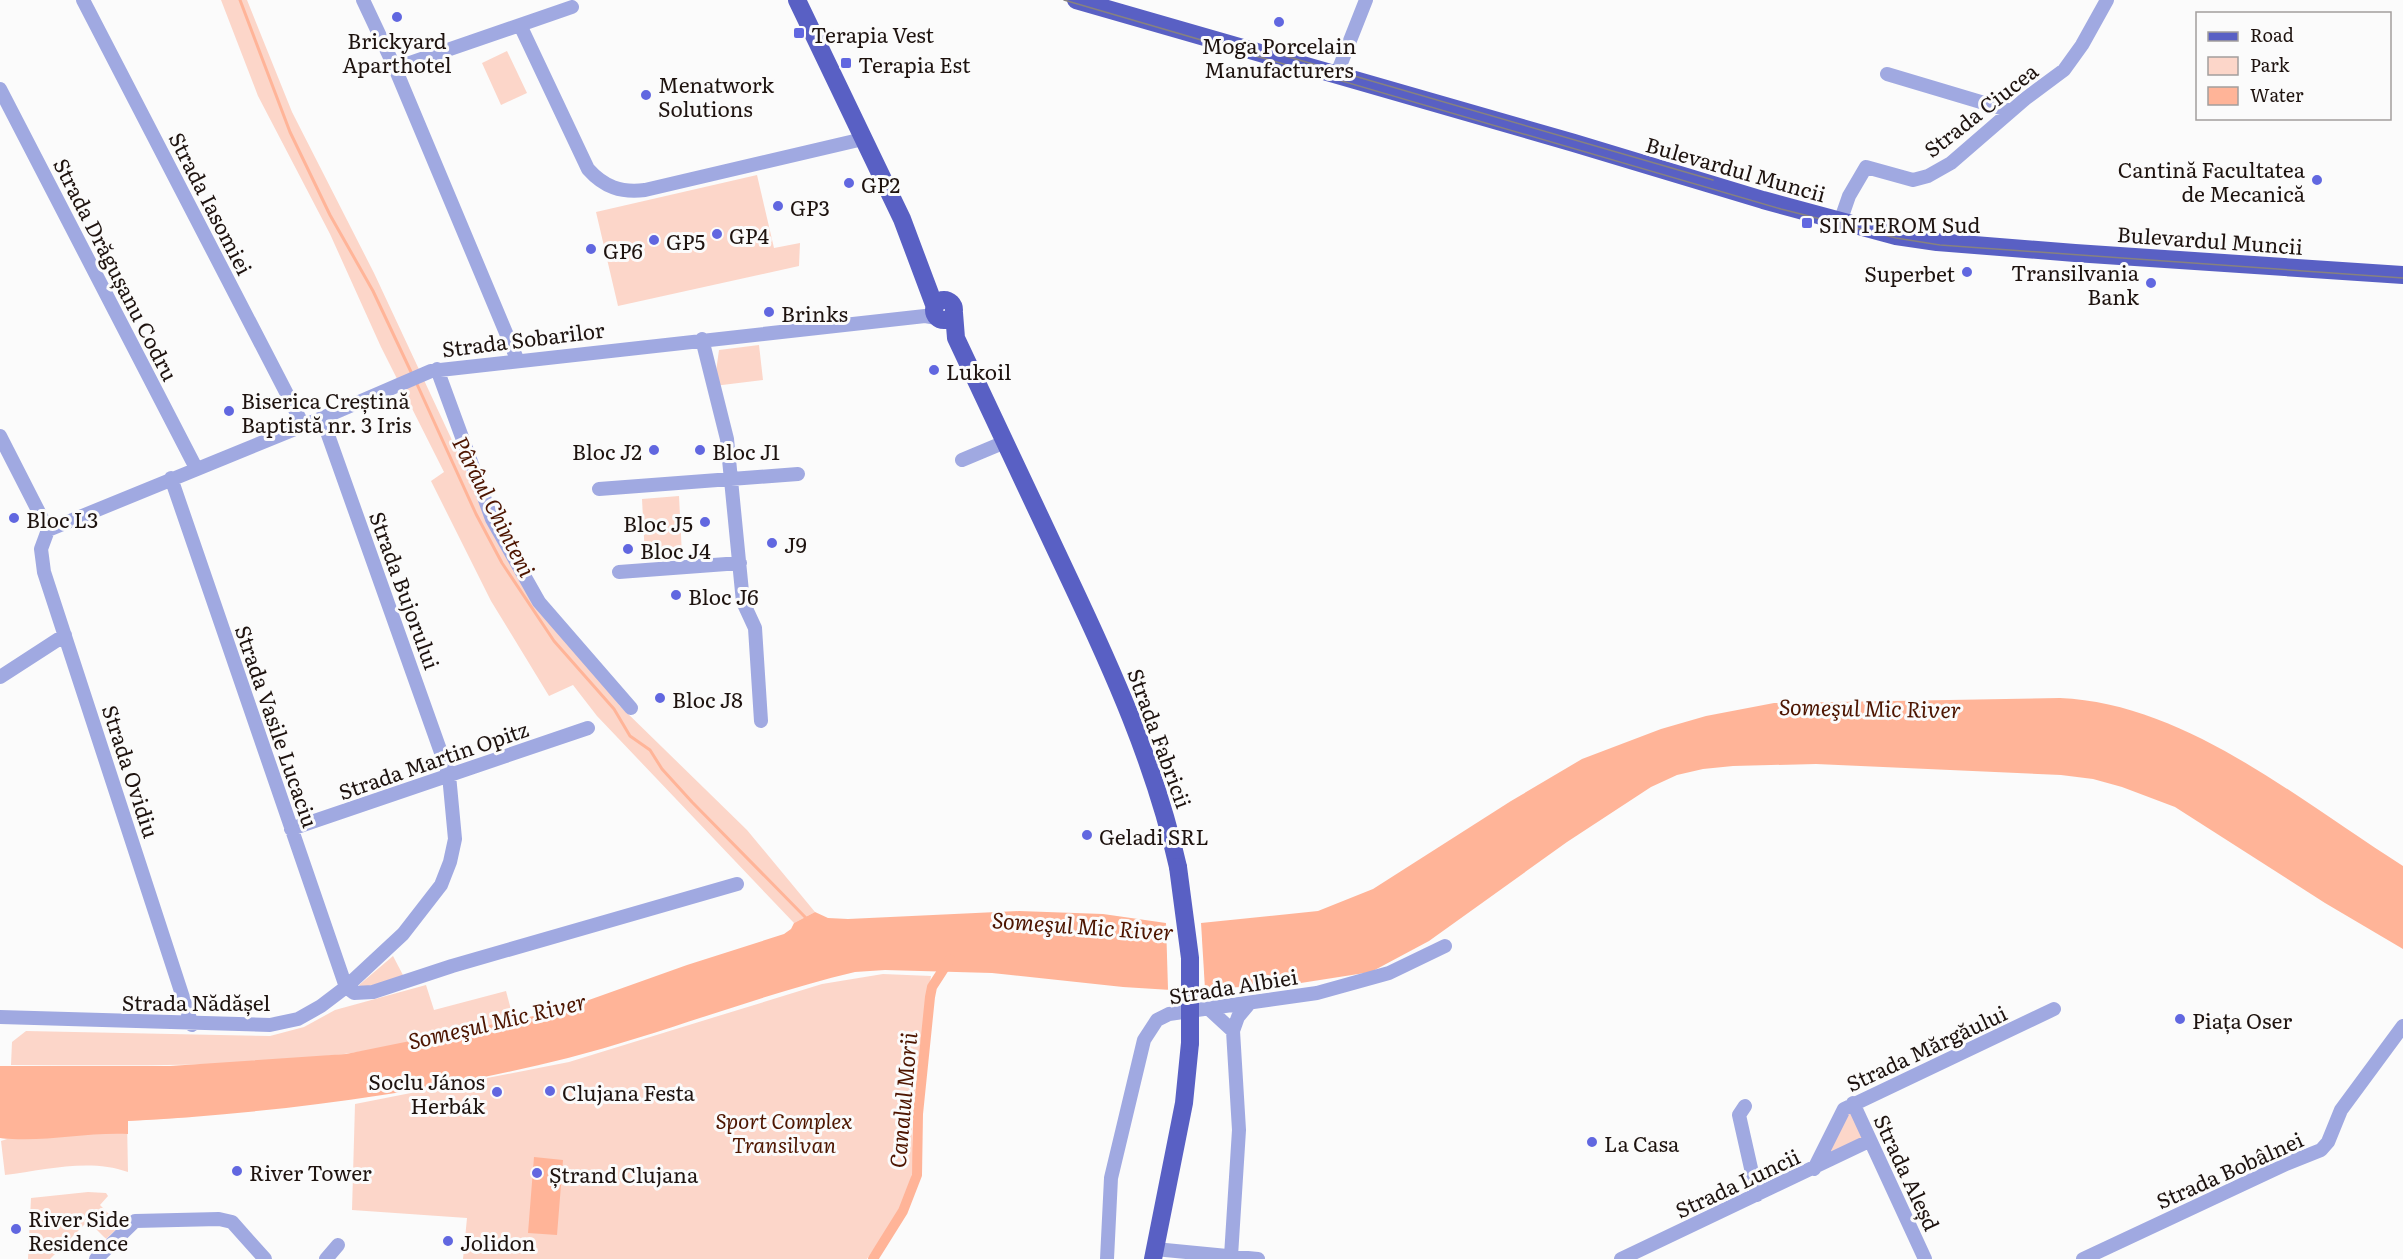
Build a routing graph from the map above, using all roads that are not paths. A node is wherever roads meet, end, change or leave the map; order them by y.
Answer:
1 (83, 0) edge
2 (363, 0) edge
3 (797, 0) edge
4 (1076, 0) edge
5 (1366, 0) edge
6 (2107, 0) edge
7 (572, 7) dead end
8 (520, 25) junction
9 (395, 68) junction
10 (1887, 74) dead end
11 (1336, 76) junction
12 (0, 89) edge
13 (2011, 111) junction
14 (863, 139) junction
15 (1840, 222) junction
16 (2403, 275) edge
17 (939, 312) junction
18 (702, 339) junction
19 (517, 359) junction
20 (431, 371) junction
21 (322, 418) junction
22 (303, 425) junction
23 (0, 435) edge
24 (1005, 442) junction
25 (962, 460) dead end
26 (196, 468) junction
27 (798, 474) dead end
28 (171, 478) junction
29 (732, 479) junction
30 (599, 489) dead end
31 (48, 530) junction
32 (740, 563) junction
33 (619, 573) dead end
34 (65, 635) junction
35 (0, 677) edge
36 (631, 708) dead end
37 (761, 721) dead end
38 (588, 728) dead end
39 (449, 775) junction
40 (291, 829) junction
41 (736, 884) dead end
42 (1445, 946) dead end
43 (346, 987) junction
44 (1248, 1005) junction
45 (1209, 1009) junction
46 (2054, 1009) dead end
47 (0, 1017) edge
48 (192, 1025) junction
49 (2403, 1026) edge
50 (1233, 1031) junction
51 (1852, 1103) junction
52 (1745, 1106) dead end
53 (1869, 1141) junction
54 (1814, 1169) junction
55 (1757, 1195) junction
56 (338, 1245) dead end
57 (1154, 1254) edge
58 (1231, 1256) junction
59 (96, 1259) edge
60 (265, 1259) edge
61 (326, 1259) edge
62 (1107, 1259) edge
63 (1258, 1259) edge
64 (1621, 1259) edge
65 (1925, 1259) edge
66 (2083, 1259) edge

1 - 22 street, Strada Iasomiei
2 - 9 street
3 - 14 main road, Strada Fabricii
4 - 11 main road, Bulevardul Muncii
5 - 11 street
6 - 13 street, Strada Ciucea
7 - 8 street
8 - 9 street
8 - 14 street
9 - 19 street
10 - 13 street
11 - 15 main road, Bulevardul Muncii
12 - 26 street, Strada Drăgușanu Codru
13 - 15 street, Strada Ciucea
14 - 17 main road, Strada Fabricii
15 - 16 main road, Bulevardul Muncii
17 - 18 street, Strada Sobarilor
17 - 24 main road, Strada Fabricii
18 - 19 street, Strada Sobarilor
18 - 29 street
19 - 20 street, Strada Sobarilor
20 - 21 street, Strada Sobarilor
20 - 36 street
21 - 22 street, Strada Sobarilor
21 - 39 street, Strada Bujorului
22 - 26 street, Strada Sobarilor
23 - 31 street
24 - 25 street
24 - 57 main road, Strada Fabricii, bridge
26 - 28 street, Strada Sobarilor
27 - 29 street
28 - 31 street, Strada Sobarilor
28 - 40 street, Strada Vasile Lucaciu
29 - 30 street
29 - 32 street
31 - 34 street, Strada Ovidiu
32 - 33 street
32 - 37 street
34 - 35 street
34 - 48 street, Strada Ovidiu
38 - 39 street, Strada Martin Opitz
39 - 40 street, Strada Martin Opitz
39 - 43 street, Strada Nădășel
40 - 43 street, Strada Vasile Lucaciu
41 - 43 street
42 - 44 street, Strada Albiei
43 - 48 street, Strada Nădășel
44 - 45 street, Strada Albiei
44 - 50 street
45 - 50 street
45 - 62 street, Strada Albiei
46 - 51 street, Strada Mărgăului
47 - 48 street, Strada Nădășel
49 - 66 street, Strada Bobâlnei
50 - 58 street
51 - 53 street, Strada Aleșd
51 - 54 street, Strada Mărgăului
52 - 55 street
53 - 54 street, Strada Luncii
53 - 65 street, Strada Aleșd
54 - 55 street, Strada Luncii
55 - 64 street, Strada Luncii
56 - 61 street
57 - 58 street
58 - 63 street
59 - 60 street

